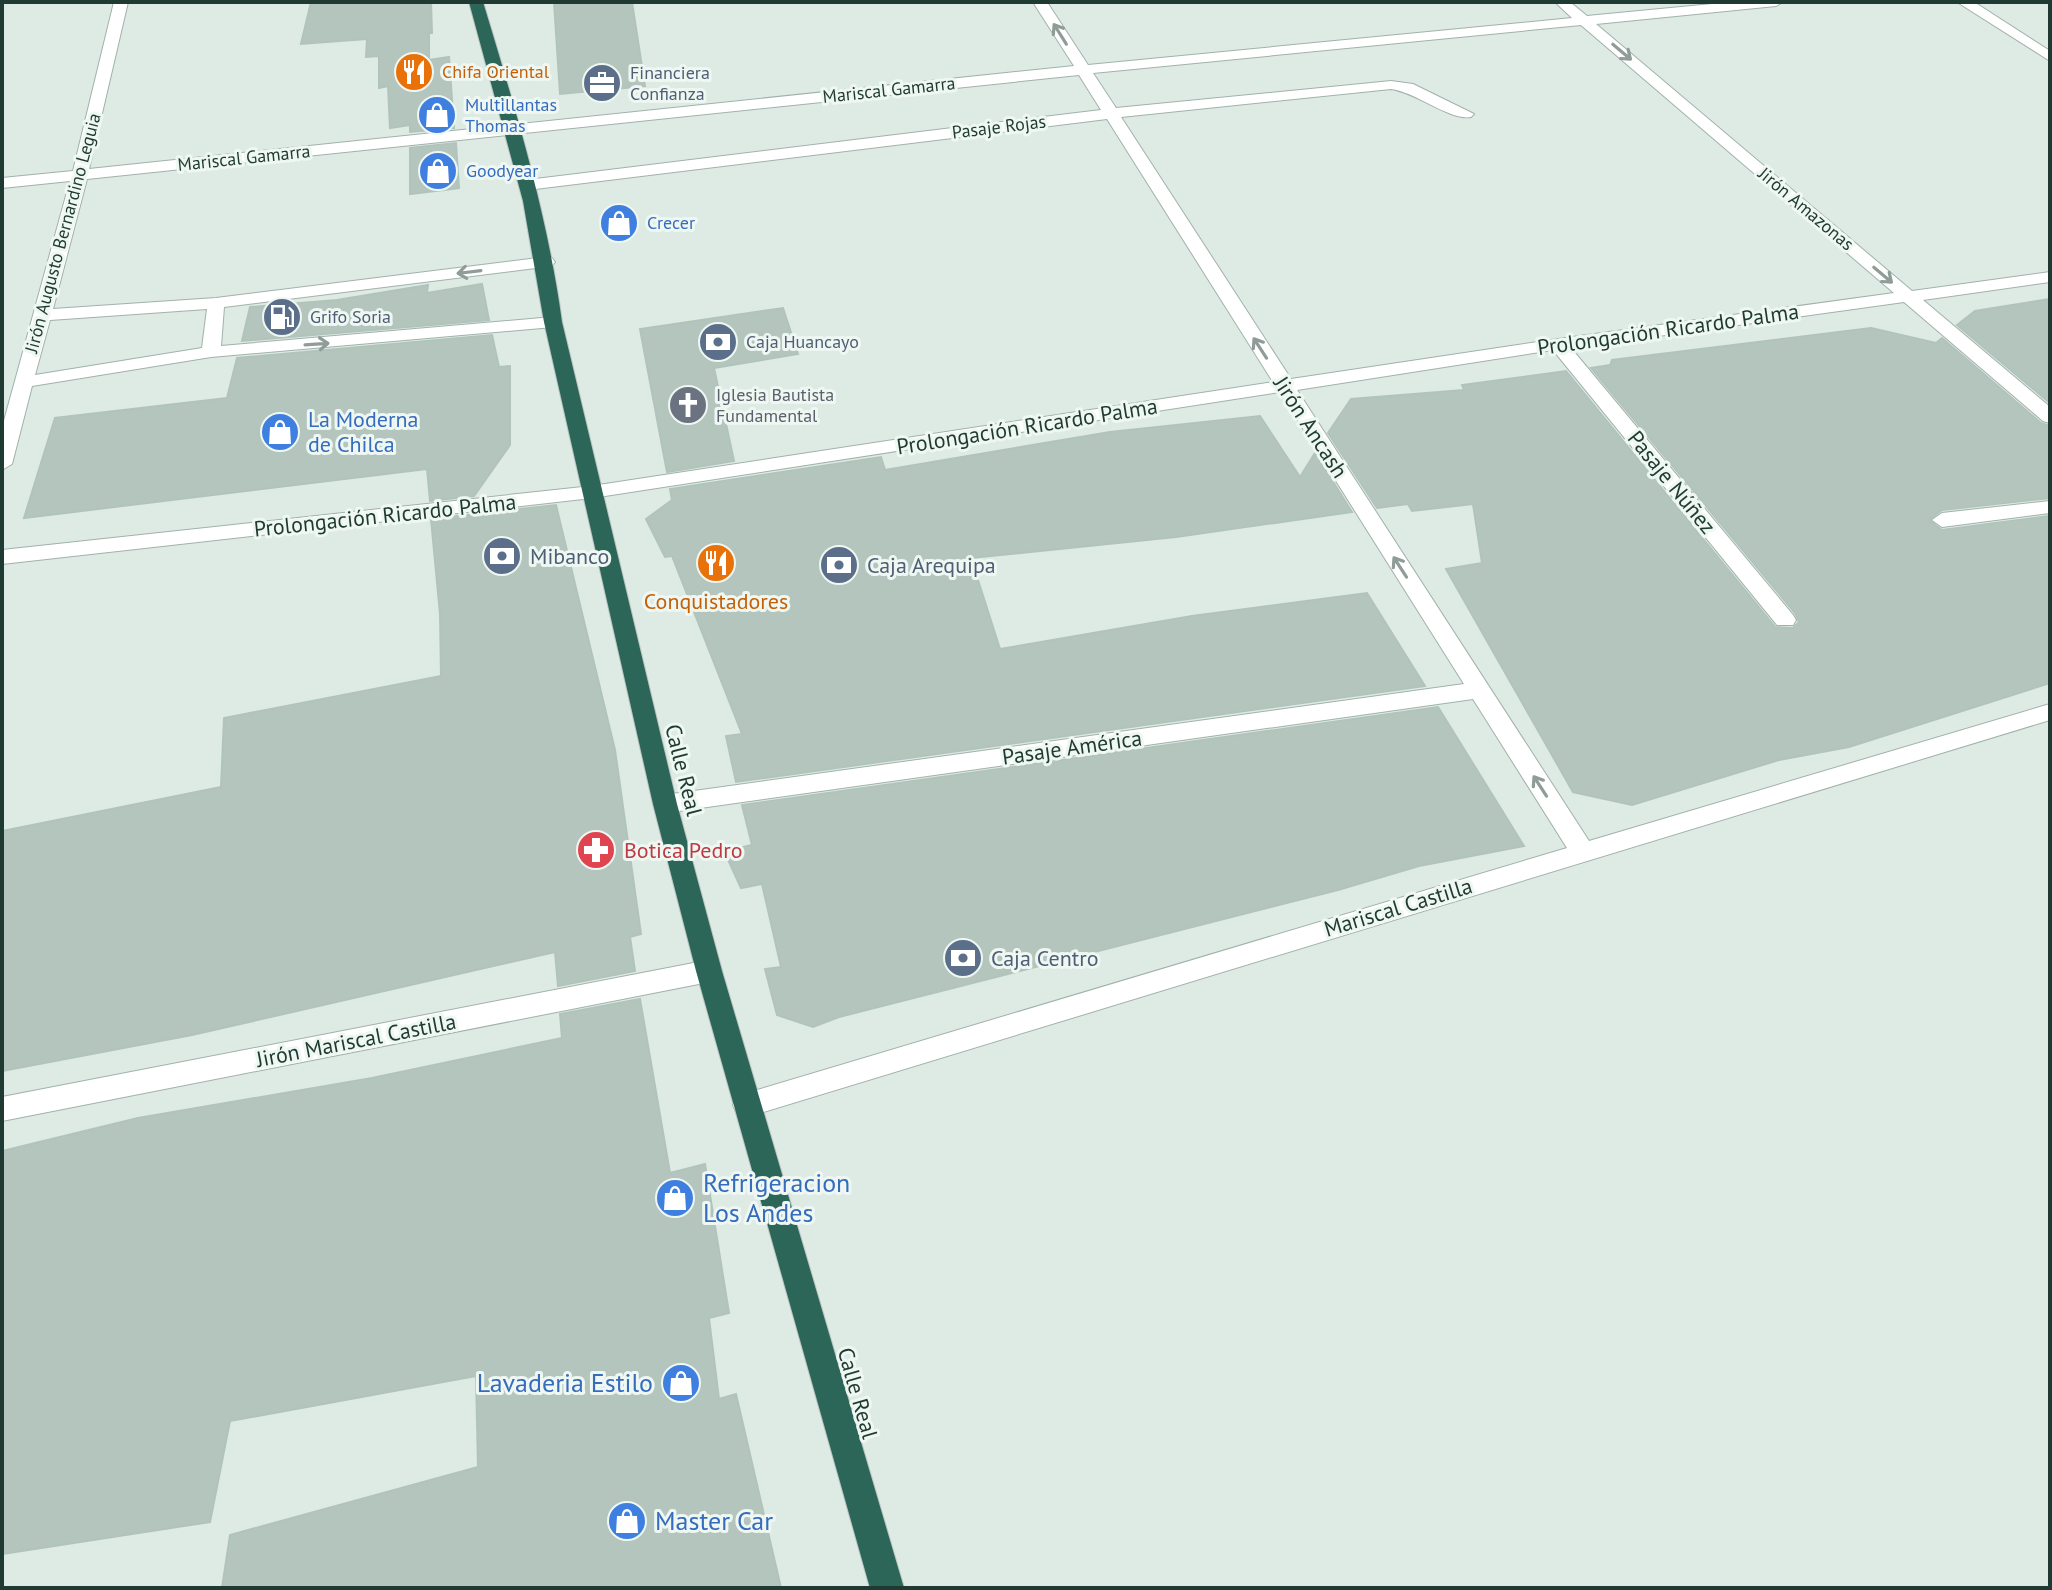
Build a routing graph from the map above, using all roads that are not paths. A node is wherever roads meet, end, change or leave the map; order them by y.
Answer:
1 (121, 2) edge
2 (476, 2) edge
3 (1040, 2) edge
4 (1562, 2) edge
5 (1776, 2) edge
6 (1964, 2) edge
7 (1584, 20) junction
8 (2050, 57) edge
9 (1082, 70) junction
10 (1109, 113) junction
11 (1466, 114) dead end
12 (514, 130) junction
13 (80, 175) junction
14 (2, 183) edge
15 (527, 185) junction
16 (546, 262) junction
17 (2050, 277) edge
18 (1909, 297) junction
19 (216, 303) junction
20 (40, 315) junction
21 (553, 322) junction
22 (1558, 344) junction
23 (211, 352) junction
24 (24, 382) junction
25 (1285, 387) junction
26 (2050, 417) edge
27 (2, 464) edge
28 (592, 492) junction
29 (2050, 507) edge
30 (1942, 520) dead end
31 (2, 557) edge
32 (1785, 620) dead end
33 (1479, 690) junction
34 (2050, 712) edge
35 (665, 804) junction
36 (1582, 851) junction
37 (709, 971) junction
38 (747, 1105) junction
39 (2, 1109) edge
40 (887, 1588) edge

1 - 13 street, Jirón Augusto Bernardino Leguia
2 - 12 highway, Calle Real
9 -> 3 street, Jirón Ancash
4 - 7 street, Jirón Amazonas
5 - 7 street, Mariscal Gamarra
6 - 8 street
7 - 9 street, Mariscal Gamarra
7 -> 18 street, Jirón Amazonas
9 - 10 street, Jirón Ancash
9 - 12 street, Mariscal Gamarra
10 - 11 street, Pasaje Rojas
10 - 15 street, Pasaje Rojas
25 -> 10 street, Jirón Ancash
12 - 13 street, Mariscal Gamarra
12 - 15 highway, Calle Real
13 - 14 street, Mariscal Gamarra
13 - 20 street, Jirón Augusto Bernardino Leguia
15 - 16 highway, Calle Real
16 -> 19 street
16 - 21 highway, Calle Real
17 - 18 street, Prolongación Ricardo Palma
18 - 22 street, Prolongación Ricardo Palma
18 - 26 street, Jirón Amazonas
19 - 20 street
19 - 23 street
20 - 24 street, Jirón Augusto Bernardino Leguia
23 -> 21 street
21 - 28 highway, Calle Real
22 - 25 street, Prolongación Ricardo Palma
22 - 32 street, Pasaje Núñez
23 - 24 street
24 - 27 street, Jirón Augusto Bernardino Leguia
25 - 28 street, Prolongación Ricardo Palma
33 -> 25 street, Jirón Ancash
28 - 31 street, Prolongación Ricardo Palma
28 - 35 highway, Calle Real
29 - 30 street
33 - 35 street, Pasaje América
36 -> 33 street, Jirón Ancash
34 - 36 street, Mariscal Castilla
35 - 37 highway, Calle Real
36 - 38 street, Mariscal Castilla
37 - 38 highway, Calle Real
37 - 39 street, Jirón Mariscal Castilla
38 - 40 highway, Calle Real

